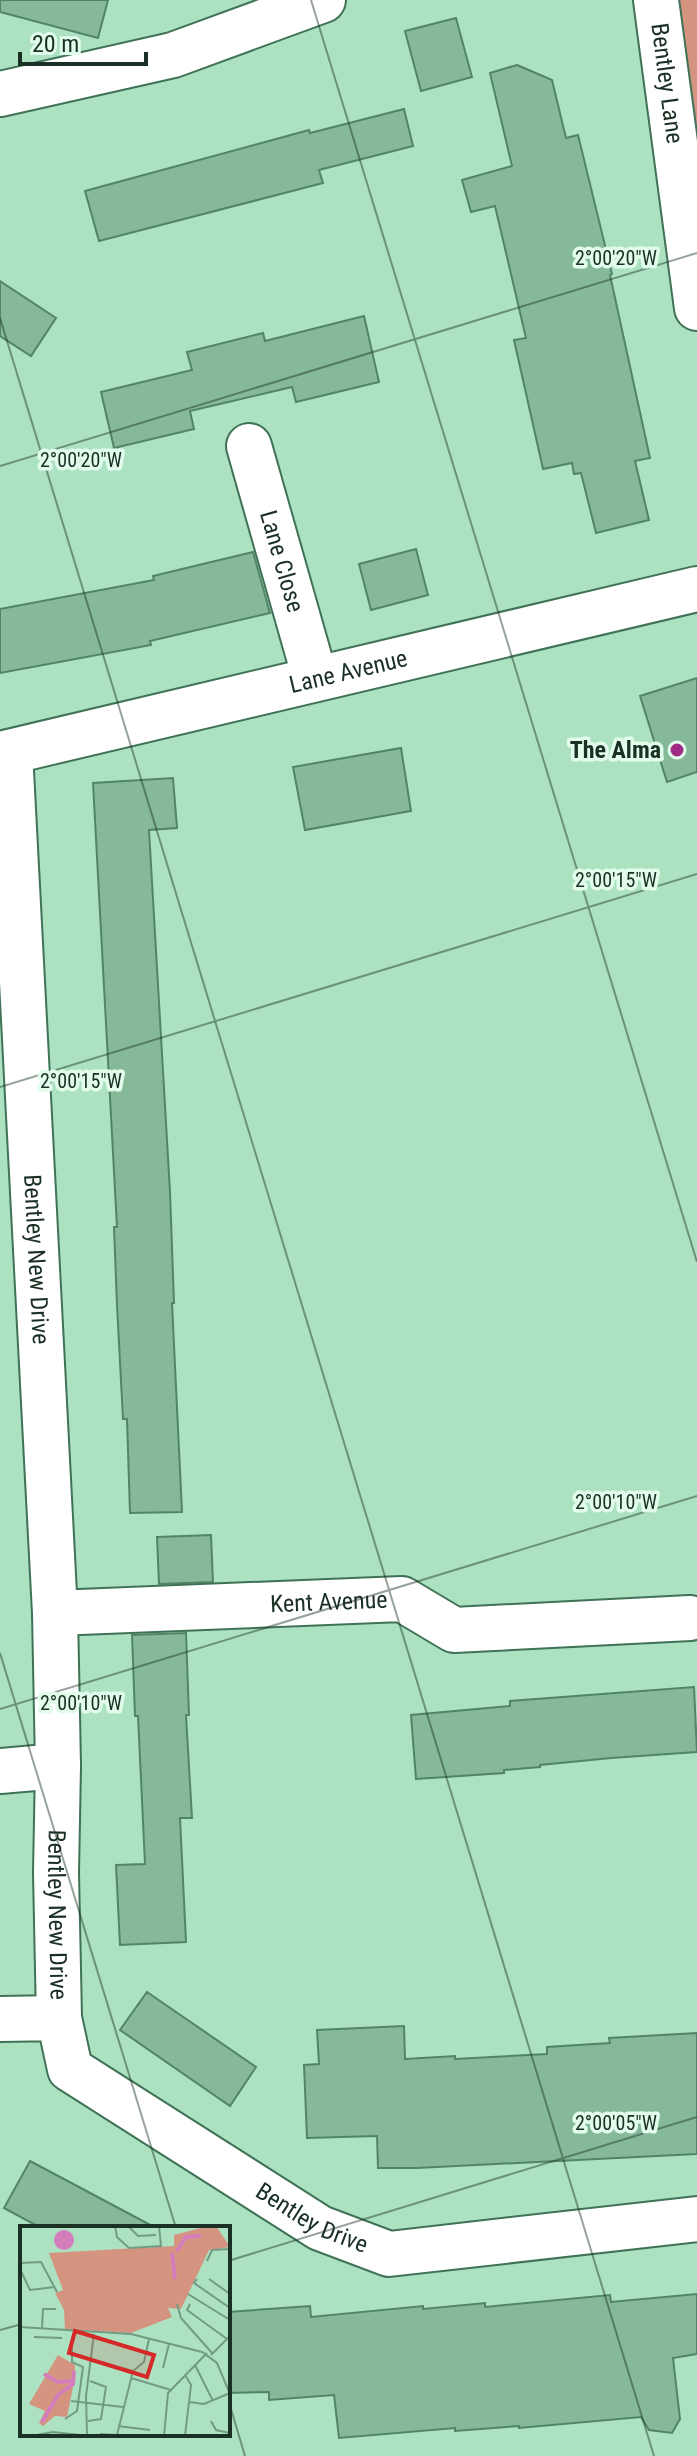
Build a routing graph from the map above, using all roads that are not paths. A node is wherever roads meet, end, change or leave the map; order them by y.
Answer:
1 (323, 0) edge
2 (656, 0) edge
3 (0, 94) edge
4 (697, 308) edge
5 (249, 446) dead end
6 (697, 589) edge
7 (315, 678) junction
8 (5, 753) edge
9 (55, 1613) junction
10 (690, 1618) dead end
11 (58, 1766) junction
12 (0, 1771) edge
13 (59, 2018) junction
14 (0, 2019) edge
15 (697, 2219) edge

1 - 3 street
2 - 4 street, Bentley Lane
5 - 7 street, Lane Close
6 - 7 street, Lane Avenue
7 - 8 street, Lane Avenue
8 - 9 street, Bentley New Drive
9 - 10 street, Kent Avenue
9 - 11 street, Bentley New Drive
11 - 12 street
11 - 13 street, Bentley New Drive
13 - 14 street
13 - 15 street, Bentley Drive

